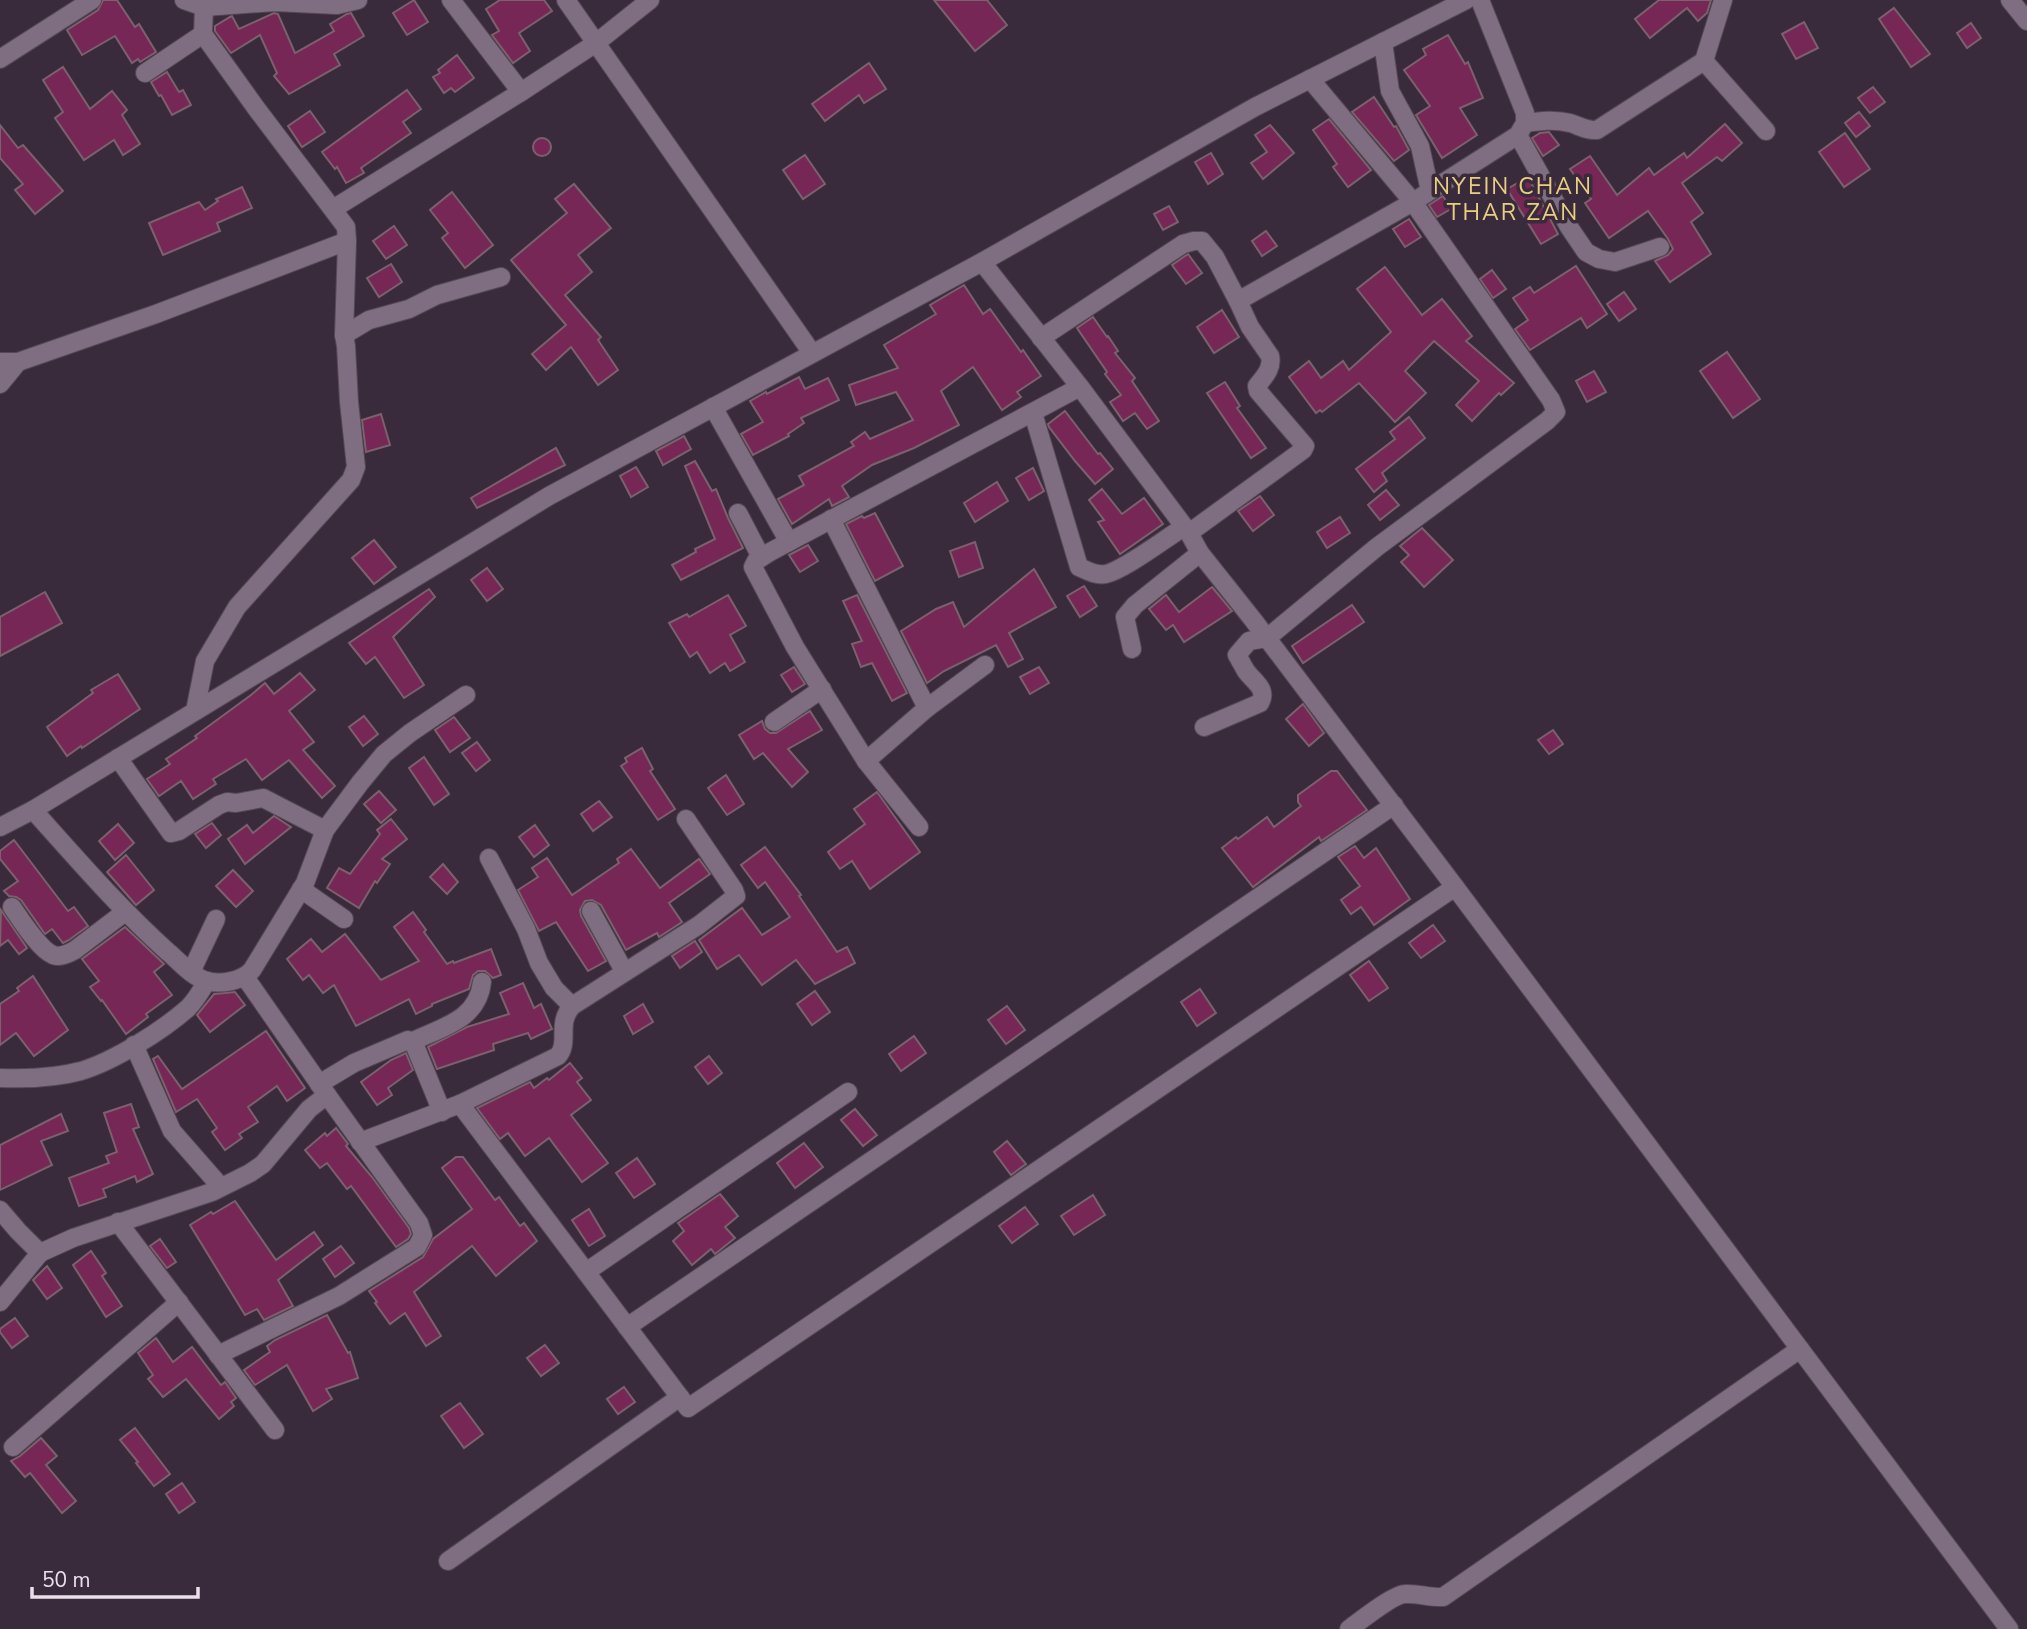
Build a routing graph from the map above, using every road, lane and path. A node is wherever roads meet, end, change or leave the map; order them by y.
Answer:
1 (92, 0) edge
2 (184, 0) edge
3 (358, 0) edge
4 (450, 0) edge
5 (566, 0) edge
6 (650, 0) edge
7 (1466, 0) edge
8 (1480, 0) edge
9 (1723, 0) edge
10 (2010, 0) edge
11 (201, 3) edge
12 (2027, 21) edge
13 (203, 34) junction
14 (1383, 42) junction
15 (596, 43) junction
16 (0, 59) edge
17 (1704, 61) junction
18 (145, 73) dead end
19 (1310, 79) junction
20 (522, 92) junction
21 (1522, 129) junction
22 (1766, 131) dead end
23 (1430, 191) junction
24 (1413, 202) junction
25 (333, 209) junction
26 (348, 241) junction
27 (1660, 247) dead end
28 (982, 262) junction
29 (501, 277) dead end
30 (1238, 301) junction
31 (344, 335) junction
32 (1041, 338) junction
33 (812, 353) junction
34 (0, 362) edge
35 (18, 362) junction
36 (0, 384) edge
37 (1080, 387) junction
38 (713, 407) junction
39 (1033, 412) junction
40 (738, 513) dead end
41 (831, 519) junction
42 (1186, 530) junction
43 (789, 542) junction
44 (1200, 553) junction
45 (761, 557) junction
46 (1267, 638) junction
47 (1132, 649) dead end
48 (985, 665) dead end
49 (822, 689) junction
50 (466, 695) dead end
51 (927, 708) junction
52 (195, 711) junction
53 (774, 722) dead end
54 (1205, 727) dead end
55 (118, 758) junction
56 (866, 761) junction
57 (1394, 805) junction
58 (33, 810) junction
59 (686, 819) dead end
60 (0, 827) edge
61 (919, 827) dead end
62 (325, 830) junction
63 (489, 858) dead end
64 (1455, 887) junction
65 (301, 889) junction
66 (12, 907) dead end
67 (591, 911) dead end
68 (125, 912) junction
69 (216, 919) dead end
70 (344, 919) dead end
71 (624, 971) junction
72 (199, 976) junction
73 (245, 977) junction
74 (482, 982) dead end
75 (572, 1006) junction
76 (411, 1042) junction
77 (134, 1045) junction
78 (0, 1078) edge
79 (323, 1089) junction
80 (848, 1092) dead end
81 (460, 1104) junction
82 (442, 1112) junction
83 (360, 1142) junction
84 (221, 1187) junction
85 (0, 1210) edge
86 (118, 1222) junction
87 (40, 1253) junction
88 (586, 1272) junction
89 (0, 1302) edge
90 (178, 1302) junction
91 (627, 1327) junction
92 (1800, 1349) junction
93 (218, 1355) junction
94 (680, 1397) junction
95 (275, 1430) dead end
96 (13, 1447) dead end
97 (448, 1561) dead end
98 (1349, 1629) edge
99 (2009, 1629) edge

1 - 16 street
2 - 11 street
3 - 11 street
4 - 20 street
5 - 15 street
6 - 15 street
7 - 14 street
8 - 21 street
9 - 17 street
10 - 12 street
11 - 13 street
13 - 18 street
13 - 25 street
14 - 19 street
14 - 23 street
15 - 20 street
15 - 33 street
17 - 21 street
17 - 22 street
19 - 24 street
19 - 28 street
20 - 25 street
21 - 23 street
21 - 27 street
23 - 24 street
24 - 30 street
24 - 46 street
25 - 26 street
26 - 31 street
26 - 35 street
28 - 32 street
28 - 33 street
29 - 31 street
30 - 32 street
30 - 42 street
31 - 52 street
32 - 37 street
33 - 38 street
34 - 35 street
35 - 36 street
37 - 39 street
37 - 42 street
38 - 43 street
38 - 52 street
39 - 41 street
39 - 42 street
40 - 45 street
41 - 43 street
41 - 51 street
42 - 44 street
43 - 45 street
44 - 46 street
44 - 47 street
45 - 49 street
46 - 54 street
46 - 57 street
48 - 51 street
49 - 53 street
49 - 56 street
50 - 62 street
51 - 56 street
52 - 55 street
55 - 58 street
55 - 62 street
56 - 61 street
57 - 64 street
57 - 91 street
58 - 60 street
58 - 68 street
59 - 71 street
62 - 65 street
63 - 75 street
64 - 92 street
64 - 94 street
65 - 70 street
65 - 73 street
66 - 68 street
67 - 71 street
68 - 72 street
69 - 72 street
71 - 75 street
72 - 73 street
72 - 77 street
73 - 79 street
74 - 76 street
75 - 81 street
76 - 79 street
76 - 82 street
77 - 78 street
77 - 84 street
79 - 83 street
79 - 84 street
80 - 88 street
81 - 82 street
81 - 88 street
82 - 83 street
83 - 93 street
84 - 86 street
85 - 87 street
86 - 87 street
86 - 90 street
87 - 89 street
88 - 91 street
90 - 93 street
90 - 96 street
91 - 94 street
92 - 98 street
92 - 99 street
93 - 95 street
94 - 97 street

